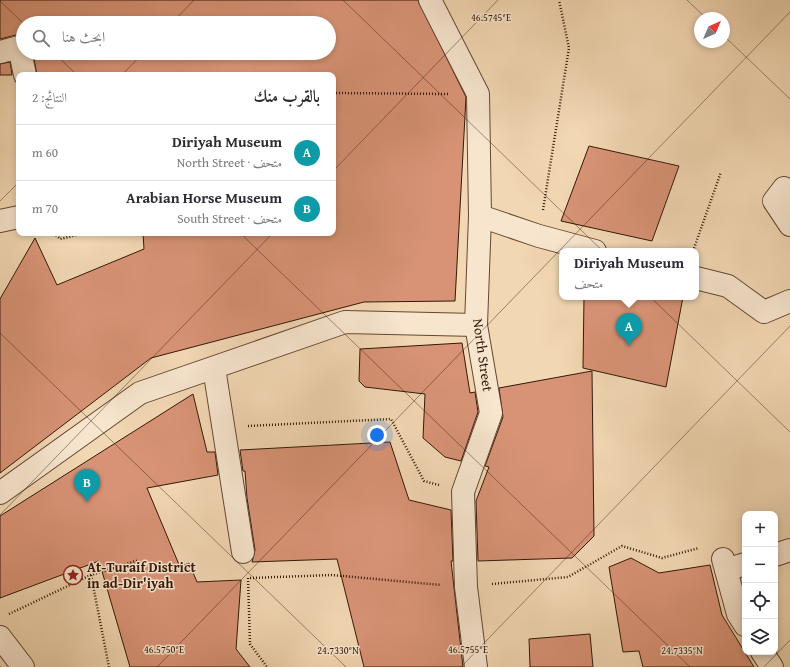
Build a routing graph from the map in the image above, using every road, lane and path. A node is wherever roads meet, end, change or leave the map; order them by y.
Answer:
1 (430, 0) edge
2 (559, 0) edge
3 (16, 49) edge
4 (0, 52) edge
5 (22, 60) edge
6 (24, 72) edge
7 (336, 93) edge
8 (478, 94) junction
9 (721, 172) dead end
10 (790, 194) edge
11 (480, 216) junction
12 (16, 218) edge
13 (0, 221) edge
14 (790, 225) edge
15 (57, 236) edge
16 (72, 236) edge
17 (539, 236) junction
18 (584, 248) edge
19 (694, 248) edge
20 (699, 279) edge
21 (790, 301) edge
22 (476, 325) junction
23 (214, 368) junction
24 (223, 427) junction
25 (463, 491) junction
26 (0, 493) edge
27 (790, 550) edge
28 (243, 552) joint
29 (778, 554) edge
30 (139, 560) dead end
31 (732, 564) edge
32 (91, 575) junction
33 (248, 578) junction
34 (466, 587) junction
35 (7, 615) dead end
36 (742, 620) edge
37 (0, 637) edge
38 (764, 655) edge
39 (23, 667) edge
40 (109, 667) edge
41 (267, 667) edge
42 (476, 667) edge
43 (772, 667) edge

1 - 8 street, North Street
2 - 17 path
3 - 4 street
5 - 6 street
7 - 8 path
8 - 11 street, North Street
9 - 19 path
10 - 14 street
11 - 17 street
11 - 22 street, North Street
12 - 13 street
15 - 16 path
17 - 18 street
20 - 21 street
22 - 23 street
22 - 25 street, North Street
23 - 24 street
23 - 26 street
24 - 25 path
24 - 28 street
25 - 34 street, North Street
27 - 29 street
28 - 33 path
30 - 32 path
31 - 34 path
31 - 36 street
32 - 35 path
32 - 40 path
33 - 34 path
33 - 41 path
34 - 42 street, North Street
37 - 39 street
38 - 43 street

